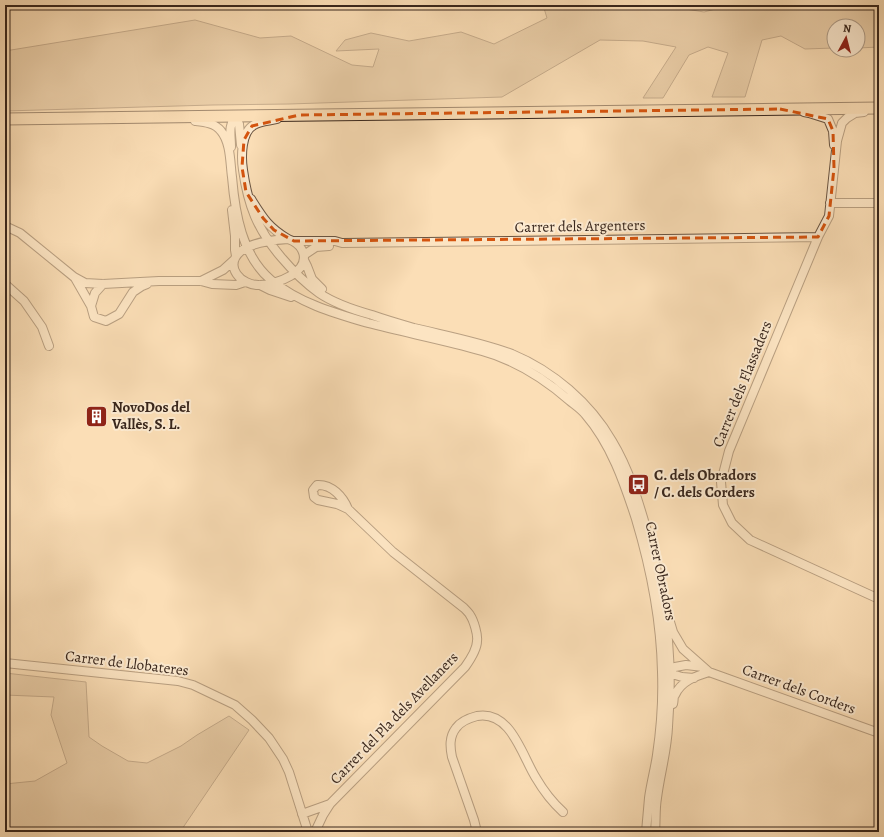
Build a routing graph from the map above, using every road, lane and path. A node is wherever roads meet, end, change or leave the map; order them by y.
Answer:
1 (780, 109) junction
2 (879, 109) edge
3 (299, 115) junction
4 (169, 116) junction
5 (235, 116) junction
6 (7, 119) edge
7 (230, 154) junction
8 (241, 154) junction
9 (834, 168) junction
10 (246, 192) junction
11 (234, 198) junction
12 (830, 203) junction
13 (879, 203) edge
14 (5, 226) edge
15 (5, 229) edge
16 (20, 233) junction
17 (818, 237) junction
18 (291, 240) junction
19 (269, 241) junction
20 (342, 243) junction
21 (247, 248) junction
22 (304, 257) junction
23 (235, 258) junction
24 (296, 272) junction
25 (74, 277) junction
26 (154, 281) junction
27 (201, 281) junction
28 (245, 282) junction
29 (275, 283) junction
30 (5, 284) edge
31 (104, 284) junction
32 (260, 285) junction
33 (326, 297) junction
34 (300, 298) junction
35 (91, 306) junction
36 (399, 327) junction
37 (483, 344) junction
38 (49, 346) dead end
39 (461, 346) junction
40 (494, 355) junction
41 (511, 362) junction
42 (533, 365) junction
43 (547, 382) junction
44 (577, 397) junction
45 (584, 405) junction
46 (618, 466) junction
47 (348, 509) dead end
48 (655, 565) junction
49 (879, 599) edge
50 (664, 602) junction
51 (658, 617) junction
52 (5, 663) edge
53 (706, 670) junction
54 (670, 671) junction
55 (694, 678) junction
56 (668, 726) junction
57 (879, 732) edge
58 (658, 743) junction
59 (653, 799) junction
60 (330, 804) junction
61 (563, 812) dead end
62 (302, 814) junction
63 (308, 832) edge
64 (315, 832) edge
65 (477, 832) edge
66 (646, 832) edge
67 (655, 832) edge

1 - 2 main road
1 - 3 main road
1 - 9 street, Carrer dels Flassaders
2 - 9 street, Carrer dels Flassaders
3 - 5 main road
3 - 8 street
4 - 5 main road
4 - 6 main road
4 - 7 street
5 - 7 street
5 - 8 street
7 - 11 street
8 - 10 street
9 - 12 street, Carrer dels Flassaders
10 - 18 street
10 - 19 street
11 - 21 street
11 - 23 street
12 - 13 street
12 - 17 street, Carrer dels Flassaders
14 - 16 street
15 - 16 street
16 - 25 street
17 - 20 street, Carrer dels Argenters
17 - 49 street, Carrer dels Flassaders
18 - 19 street, Carrer dels Argenters
18 - 20 street, Carrer dels Argenters
18 - 22 street
19 - 21 street, Carrer dels Argenters
19 - 24 street
20 - 22 street, Carrer dels Argenters
21 - 23 street, Carrer dels Argenters
21 - 29 street
22 - 24 street
22 - 33 street
23 - 27 street, Carrer dels Argenters
23 - 28 street
24 - 29 street
24 - 33 street
25 - 31 street
25 - 35 street
26 - 27 street
26 - 31 street
26 - 35 street
27 - 28 street
28 - 32 street
29 - 32 street
29 - 34 street
30 - 38 street
31 - 35 street
32 - 34 street
33 - 36 street
34 - 36 street
36 - 37 street
36 - 39 street, Carrer Obradors
37 - 39 street
37 - 40 street
37 - 42 street
39 - 40 street, Carrer Obradors
40 - 41 street, Carrer Obradors
41 - 42 street
41 - 43 street, Carrer Obradors
42 - 43 street
42 - 44 street
43 - 44 street
43 - 46 street, Carrer Obradors
44 - 45 street
45 - 46 street
45 - 48 street
46 - 48 street
46 - 51 street, Carrer Obradors
47 - 60 street, Carrer del Pla dels Avellaners
48 - 50 street
50 - 53 street, Carrer dels Corders
50 - 54 street
51 - 54 street
51 - 58 street, Carrer Obradors
52 - 62 street, Carrer de Llobateres
53 - 54 street, Carrer dels Corders
53 - 55 street
53 - 57 street, Carrer dels Corders
54 - 55 street
54 - 56 street
54 - 58 street
55 - 56 street
56 - 59 street
58 - 59 street, Carrer Obradors
59 - 66 street, Carrer Obradors
59 - 67 street
60 - 62 street, Carrer del Pla dels Avellaners
60 - 64 street
61 - 65 street
62 - 63 street, Carrer de Llobateres

